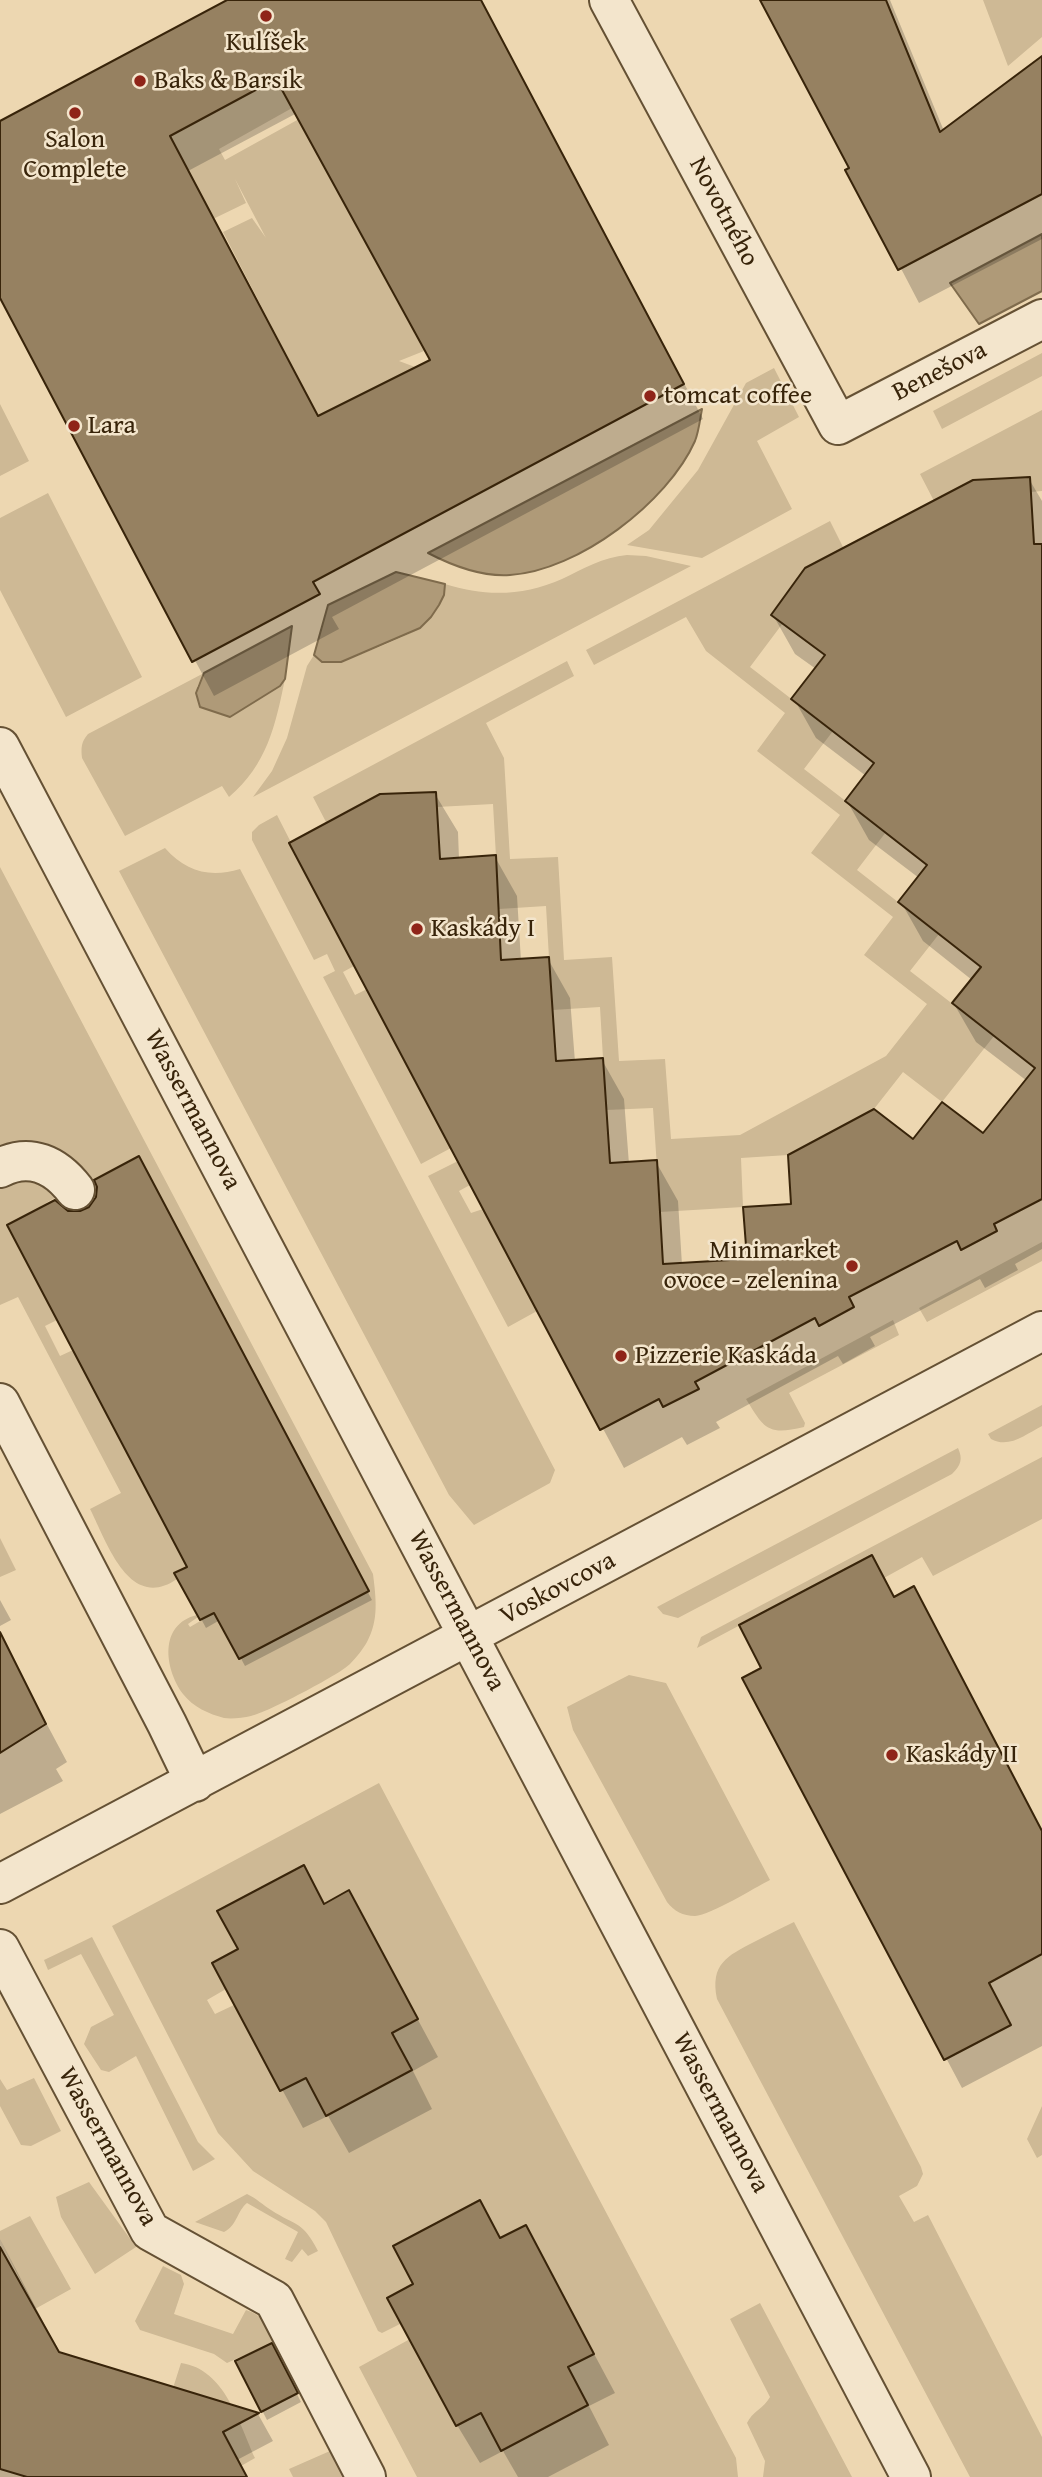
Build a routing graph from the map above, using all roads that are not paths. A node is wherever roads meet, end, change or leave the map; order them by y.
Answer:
1 (609, 0) edge
2 (1042, 319) edge
3 (838, 425) joint
4 (0, 747) edge
5 (0, 1168) edge
6 (75, 1189) dead end
7 (1042, 1331) edge
8 (0, 1403) edge
9 (469, 1637) junction
10 (195, 1782) junction
11 (0, 1884) edge
12 (0, 1949) edge
13 (366, 2477) edge
14 (911, 2477) edge

1 - 3 street, Novotného
2 - 3 street, Benešova
4 - 9 street, Wassermannova
5 - 6 street
7 - 9 street, Voskovcova
8 - 10 street
9 - 10 street, Voskovcova
9 - 14 street, Wassermannova
10 - 11 street, Voskovcova
12 - 13 street, Wassermannova

